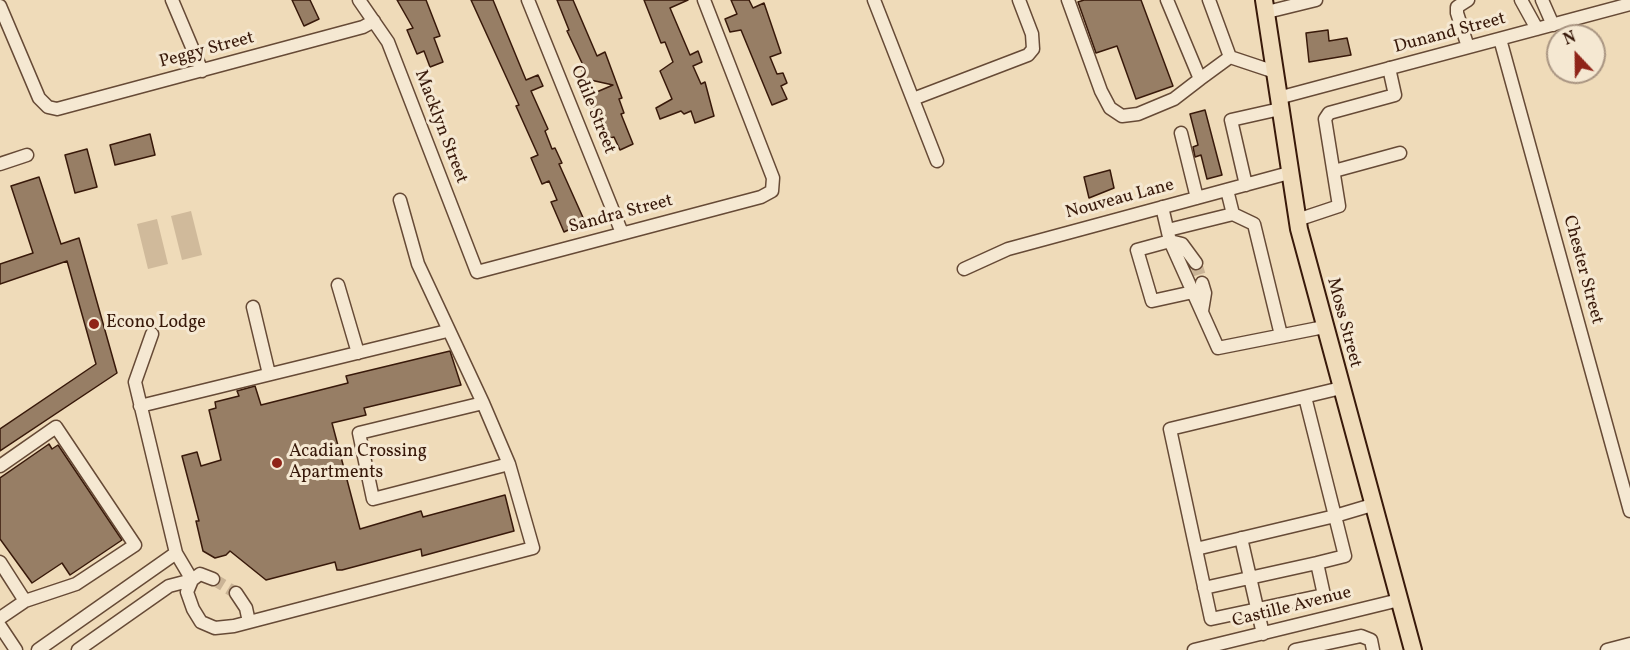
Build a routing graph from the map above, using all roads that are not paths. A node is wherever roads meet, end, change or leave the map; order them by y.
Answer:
1 (172, 0) edge
2 (359, 0) edge
3 (528, 0) edge
4 (704, 0) edge
5 (874, 0) edge
6 (1019, 0) edge
7 (1068, 0) edge
8 (1167, 0) edge
9 (1209, 0) edge
10 (1316, 0) edge
11 (1468, 0) edge
12 (1521, 0) edge
13 (1542, 0) edge
14 (1630, 4) edge
15 (0, 6) edge
16 (1265, 6) edge
17 (374, 21) junction
18 (1553, 24) edge
19 (1557, 24) edge
20 (1546, 27) edge
21 (1537, 29) junction
22 (1500, 39) junction
23 (1468, 47) junction
24 (1230, 57) junction
25 (1389, 68) junction
26 (202, 71) junction
27 (1275, 72) junction
28 (1200, 79) junction
29 (912, 99) junction
30 (1279, 103) junction
31 (1181, 133) dead end
32 (1400, 153) dead end
33 (27, 155) dead end
34 (937, 161) dead end
35 (0, 164) edge
36 (1334, 171) junction
37 (1289, 173) junction
38 (1246, 185) junction
39 (1227, 190) junction
40 (1197, 198) junction
41 (400, 200) dead end
42 (1162, 207) junction
43 (1233, 214) junction
44 (1297, 220) junction
45 (622, 233) junction
46 (1169, 236) junction
47 (1196, 263) tunnel mouth
48 (964, 269) dead end
49 (477, 272) joint
50 (1202, 283) tunnel mouth
51 (338, 285) dead end
52 (1193, 292) junction
53 (253, 307) dead end
54 (1201, 312) junction
55 (1324, 327) junction
56 (447, 331) junction
57 (152, 334) dead end
58 (1281, 335) junction
59 (358, 353) junction
60 (269, 374) junction
61 (1341, 388) junction
62 (1305, 397) junction
63 (483, 403) junction
64 (140, 406) junction
65 (509, 464) junction
66 (0, 466) edge
67 (1372, 505) junction
68 (1630, 511) edge
69 (1335, 516) junction
70 (1241, 538) junction
71 (1196, 549) junction
72 (176, 553) junction
73 (0, 562) edge
74 (1317, 564) junction
75 (1250, 578) junction
76 (213, 579) tunnel mouth
77 (192, 580) junction
78 (1204, 588) junction
79 (236, 593) tunnel mouth
80 (1399, 600) junction
81 (25, 601) junction
82 (1258, 609) junction
83 (0, 618) edge
84 (249, 622) junction
85 (0, 626) edge
86 (1263, 634) junction
87 (1630, 644) edge
88 (16, 650) edge
89 (38, 650) edge
90 (78, 650) edge
91 (1194, 650) edge
92 (1295, 650) edge
93 (1373, 650) edge
94 (1413, 650) edge
95 (1607, 650) edge

1 - 26 street
2 - 17 street, Macklyn Street
3 - 45 street, Odile Street
4 - 45 street, Sandra Street
5 - 29 street
6 - 29 street
7 - 28 street
8 - 28 street
9 - 24 street
10 - 16 street
11 - 23 street
12 - 21 street
13 - 18 street
14 - 19 street, Dunand Street
15 - 26 street, Peggy Street
16 - 27 main road, Moss Street
17 - 26 street, Peggy Street
17 - 49 street, Macklyn Street
20 - 21 street, Dunand Street
21 - 22 street, Dunand Street
22 - 23 street, Dunand Street
22 - 68 street, Chester Street
23 - 25 street, Dunand Street
24 - 27 street
24 - 28 street
25 - 30 street, Dunand Street
25 - 36 street
27 - 30 main road, Moss Street
29 - 34 street
30 - 37 main road, Moss Street
30 - 38 street, Dunand Street
31 - 40 street
32 - 36 street
33 - 35 street
36 - 44 street
37 - 38 street, Nouveau Lane
37 - 44 main road, Moss Street
38 - 39 street, Nouveau Lane
39 - 40 street, Nouveau Lane
39 - 43 street
40 - 42 street, Nouveau Lane
41 - 56 street
42 - 46 street
42 - 48 street, Nouveau Lane
43 - 46 street
43 - 58 street
44 - 55 main road, Moss Street
45 - 49 street, Sandra Street
46 - 47 street
46 - 52 street
46 - 52 street
50 - 54 street
51 - 59 street
52 - 54 street
53 - 60 street
54 - 58 street
55 - 58 street
55 - 61 main road, Moss Street
56 - 59 street
56 - 63 street
57 - 64 street
59 - 60 street
60 - 64 street
61 - 62 street
61 - 67 main road, Moss Street
62 - 69 street
62 - 71 street
63 - 65 street
63 - 65 street
64 - 72 street
65 - 84 street
66 - 81 street
67 - 69 street
67 - 80 main road, Moss Street
69 - 70 street
69 - 74 street
70 - 71 street
70 - 75 street
71 - 78 street
72 - 77 street
72 - 89 street
73 - 81 street
74 - 75 street
74 - 82 street
75 - 78 street
75 - 82 street
76 - 77 street
77 - 84 street
77 - 90 street
78 - 82 street
79 - 84 street
80 - 86 street, Castille Avenue
80 - 94 main road, Moss Street
81 - 83 street
82 - 86 street
85 - 88 street
86 - 91 street, Castille Avenue
87 - 95 street
92 - 93 street

